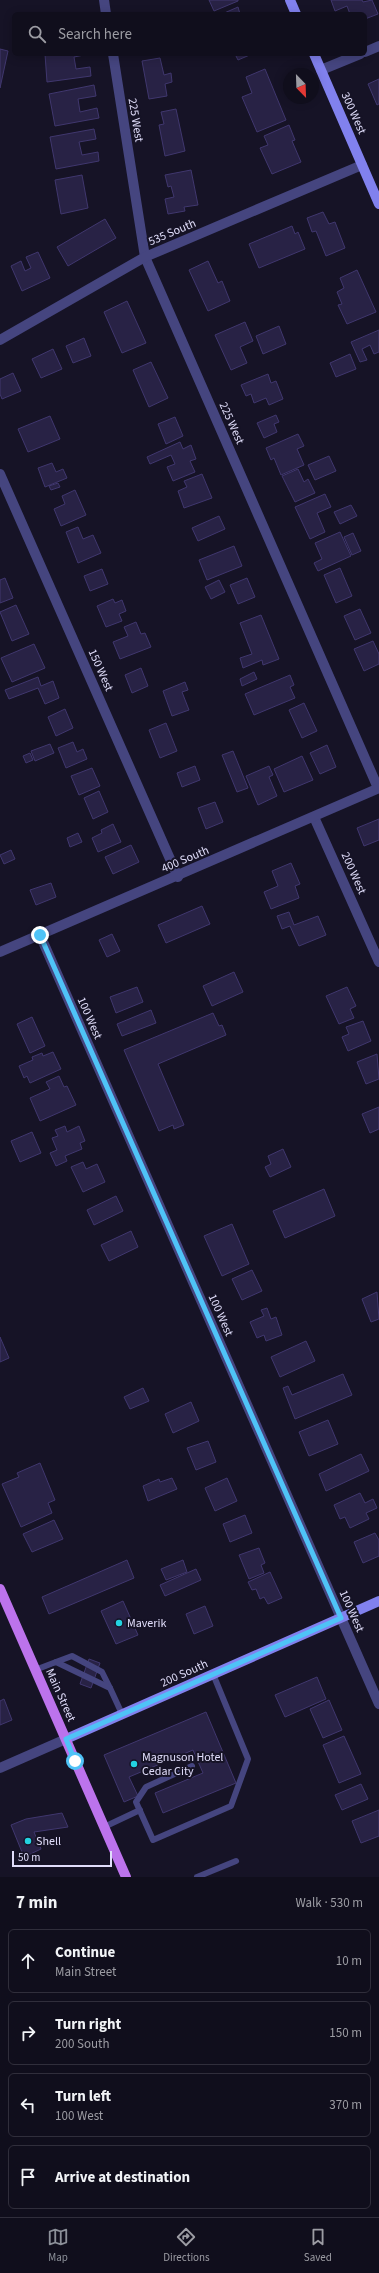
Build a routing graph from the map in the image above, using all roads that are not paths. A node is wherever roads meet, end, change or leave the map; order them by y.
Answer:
1 (104, 0) edge
2 (290, 0) edge
3 (106, 12) edge
4 (295, 12) edge
5 (379, 46) edge
6 (367, 51) edge
7 (113, 56) edge
8 (315, 56) edge
9 (355, 56) edge
10 (321, 70) junction
11 (362, 165) junction
12 (379, 204) edge
13 (145, 257) junction
14 (0, 340) edge
15 (0, 474) edge
16 (378, 788) edge
17 (314, 817) junction
18 (178, 877) junction
19 (40, 935) junction
20 (0, 952) edge
21 (379, 962) edge
22 (0, 1589) edge
23 (379, 1601) edge
24 (341, 1618) junction
25 (56, 1662) junction
26 (35, 1670) junction
27 (213, 1674) junction
28 (110, 1688) junction
29 (379, 1704) edge
30 (122, 1714) junction
31 (66, 1739) junction
32 (192, 1766) dead end
33 (0, 1768) edge
34 (140, 1810) junction
35 (104, 1826) junction
36 (236, 1861) dead end
37 (126, 1877) edge
38 (197, 1877) edge

1 - 3 street
2 - 4 street
5 - 6 street
7 - 13 street, 225 West
8 - 10 street, 300 West
9 - 10 street
10 - 11 street, 300 West
11 - 12 street, 300 West
11 - 13 street, 535 South
13 - 14 street, 535 South
13 - 16 street, 225 West
15 - 18 street, 150 West
16 - 17 street, 400 South
17 - 18 street, 400 South
17 - 21 street, 200 West
18 - 19 street, 400 South
19 - 20 street, 400 South
19 - 24 street, 100 West
22 - 26 main road, Main Street
23 - 24 street, 200 South
24 - 27 street, 200 South
24 - 29 street, 100 West
25 - 26 lane
25 - 28 lane
25 - 28 lane
26 - 31 main road, Main Street
27 - 30 street, 200 South
27 - 34 lane
28 - 30 lane
30 - 31 street, 200 South
31 - 33 street, 200 South
31 - 35 main road, Main Street
32 - 34 lane
34 - 35 lane
35 - 37 main road, Main Street
36 - 38 lane

